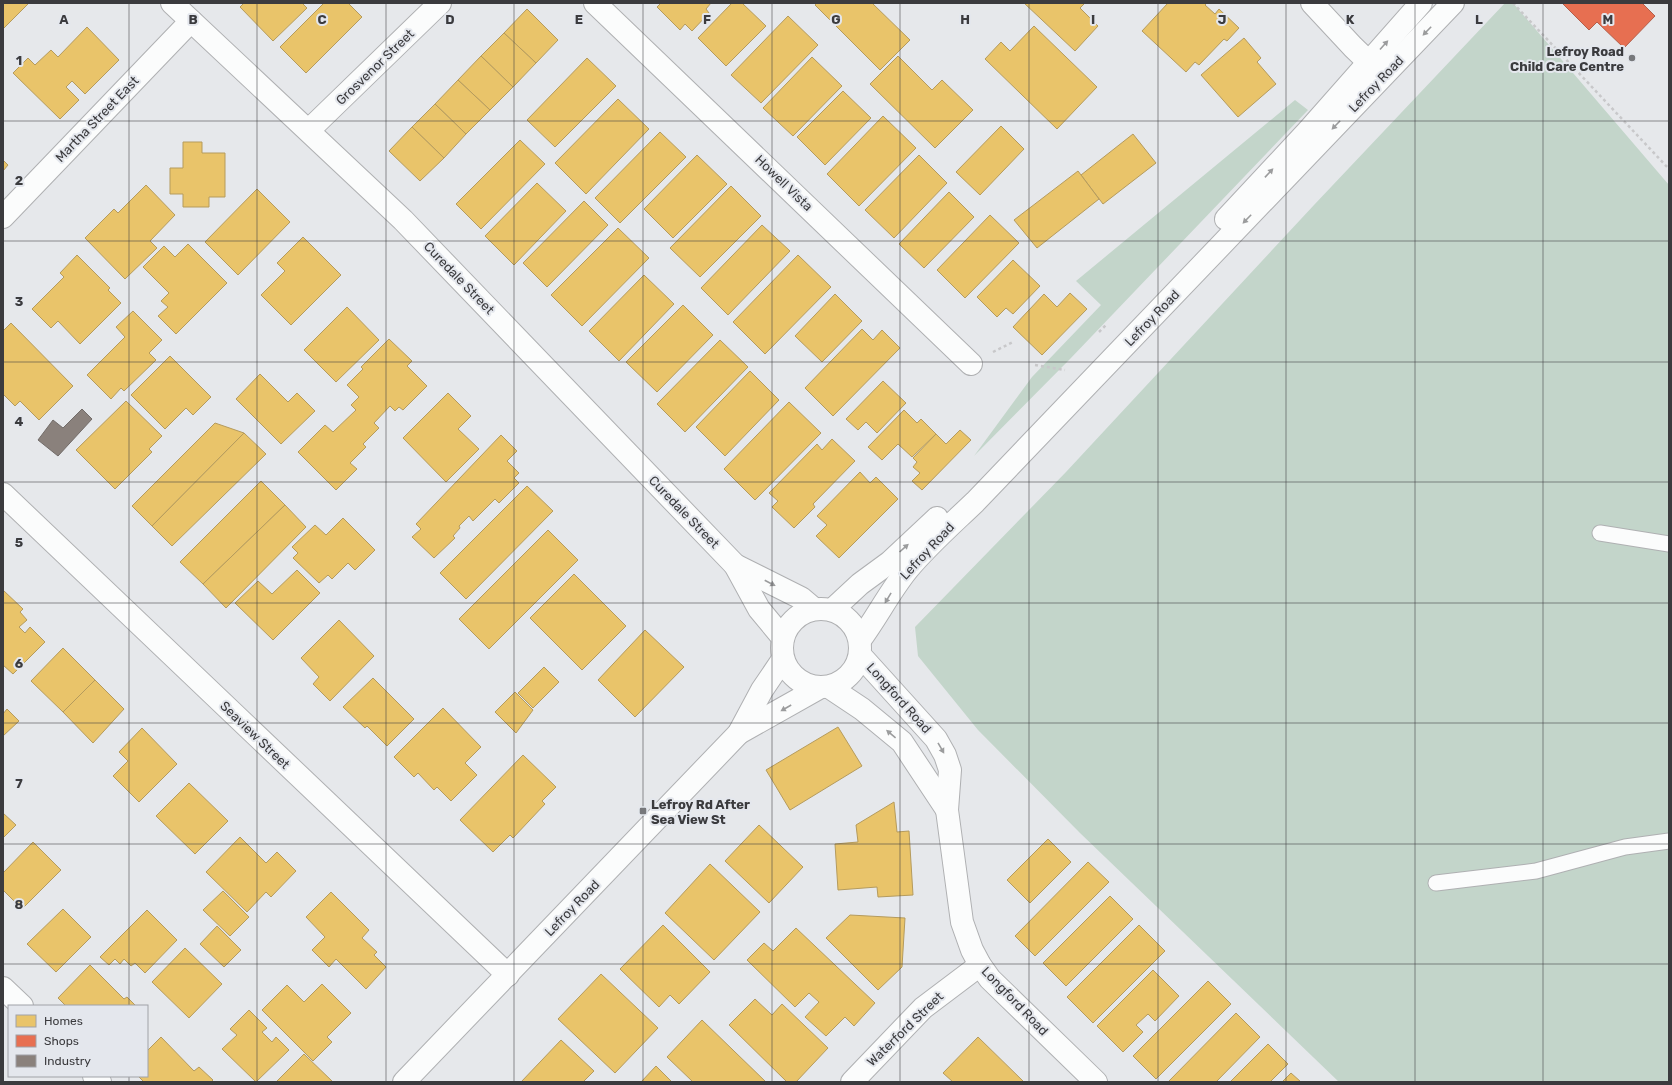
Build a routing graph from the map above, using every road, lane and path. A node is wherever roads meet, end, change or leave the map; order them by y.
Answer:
1 (172, 3) edge
2 (440, 3) edge
3 (595, 3) edge
4 (1312, 3) edge
5 (1421, 3) edge
6 (1453, 3) edge
7 (1513, 3) edge
8 (191, 21) junction
9 (1376, 69) junction
10 (309, 130) junction
11 (1669, 169) edge
12 (3, 217) edge
13 (972, 364) dead end
14 (3, 494) edge
15 (1600, 533) dead end
16 (1669, 544) edge
17 (735, 565) junction
18 (823, 610) junction
19 (860, 648) junction
20 (783, 649) junction
21 (824, 688) junction
22 (739, 733) junction
23 (948, 810) junction
24 (1669, 841) edge
25 (1436, 883) dead end
26 (980, 965) junction
27 (508, 975) junction
28 (3, 988) edge
29 (21, 1005) edge
30 (404, 1082) edge
31 (852, 1082) edge
32 (1096, 1082) edge

1 - 8 street, Curedale Street
2 - 10 street, Grosvenor Street
3 - 13 street, Howell Vista
4 - 9 street
9 -> 5 street, Lefroy Road
6 -> 9 street, Lefroy Road
7 - 11 path
8 - 10 street, Curedale Street
8 - 12 street, Martha Street East
18 -> 9 street, Lefroy Road
9 -> 19 street, Lefroy Road
10 - 17 street, Curedale Street
14 - 27 street, Seaview Street
15 - 16 lane
17 -> 18 street, Curedale Street
17 - 20 street, Curedale Street
18 - 19 street
18 - 20 street, Lefroy Road
19 - 21 street, Lefroy Road
19 -> 23 street, Longford Road
20 - 21 street
20 - 22 street, Lefroy Road
21 -> 22 street, Lefroy Road
23 -> 21 street, Longford Road
22 - 27 street, Lefroy Road
23 - 26 street, Longford Road
24 - 25 lane
26 - 31 street, Waterford Street
26 - 32 street, Longford Road
27 - 30 street, Lefroy Road
28 - 29 street

